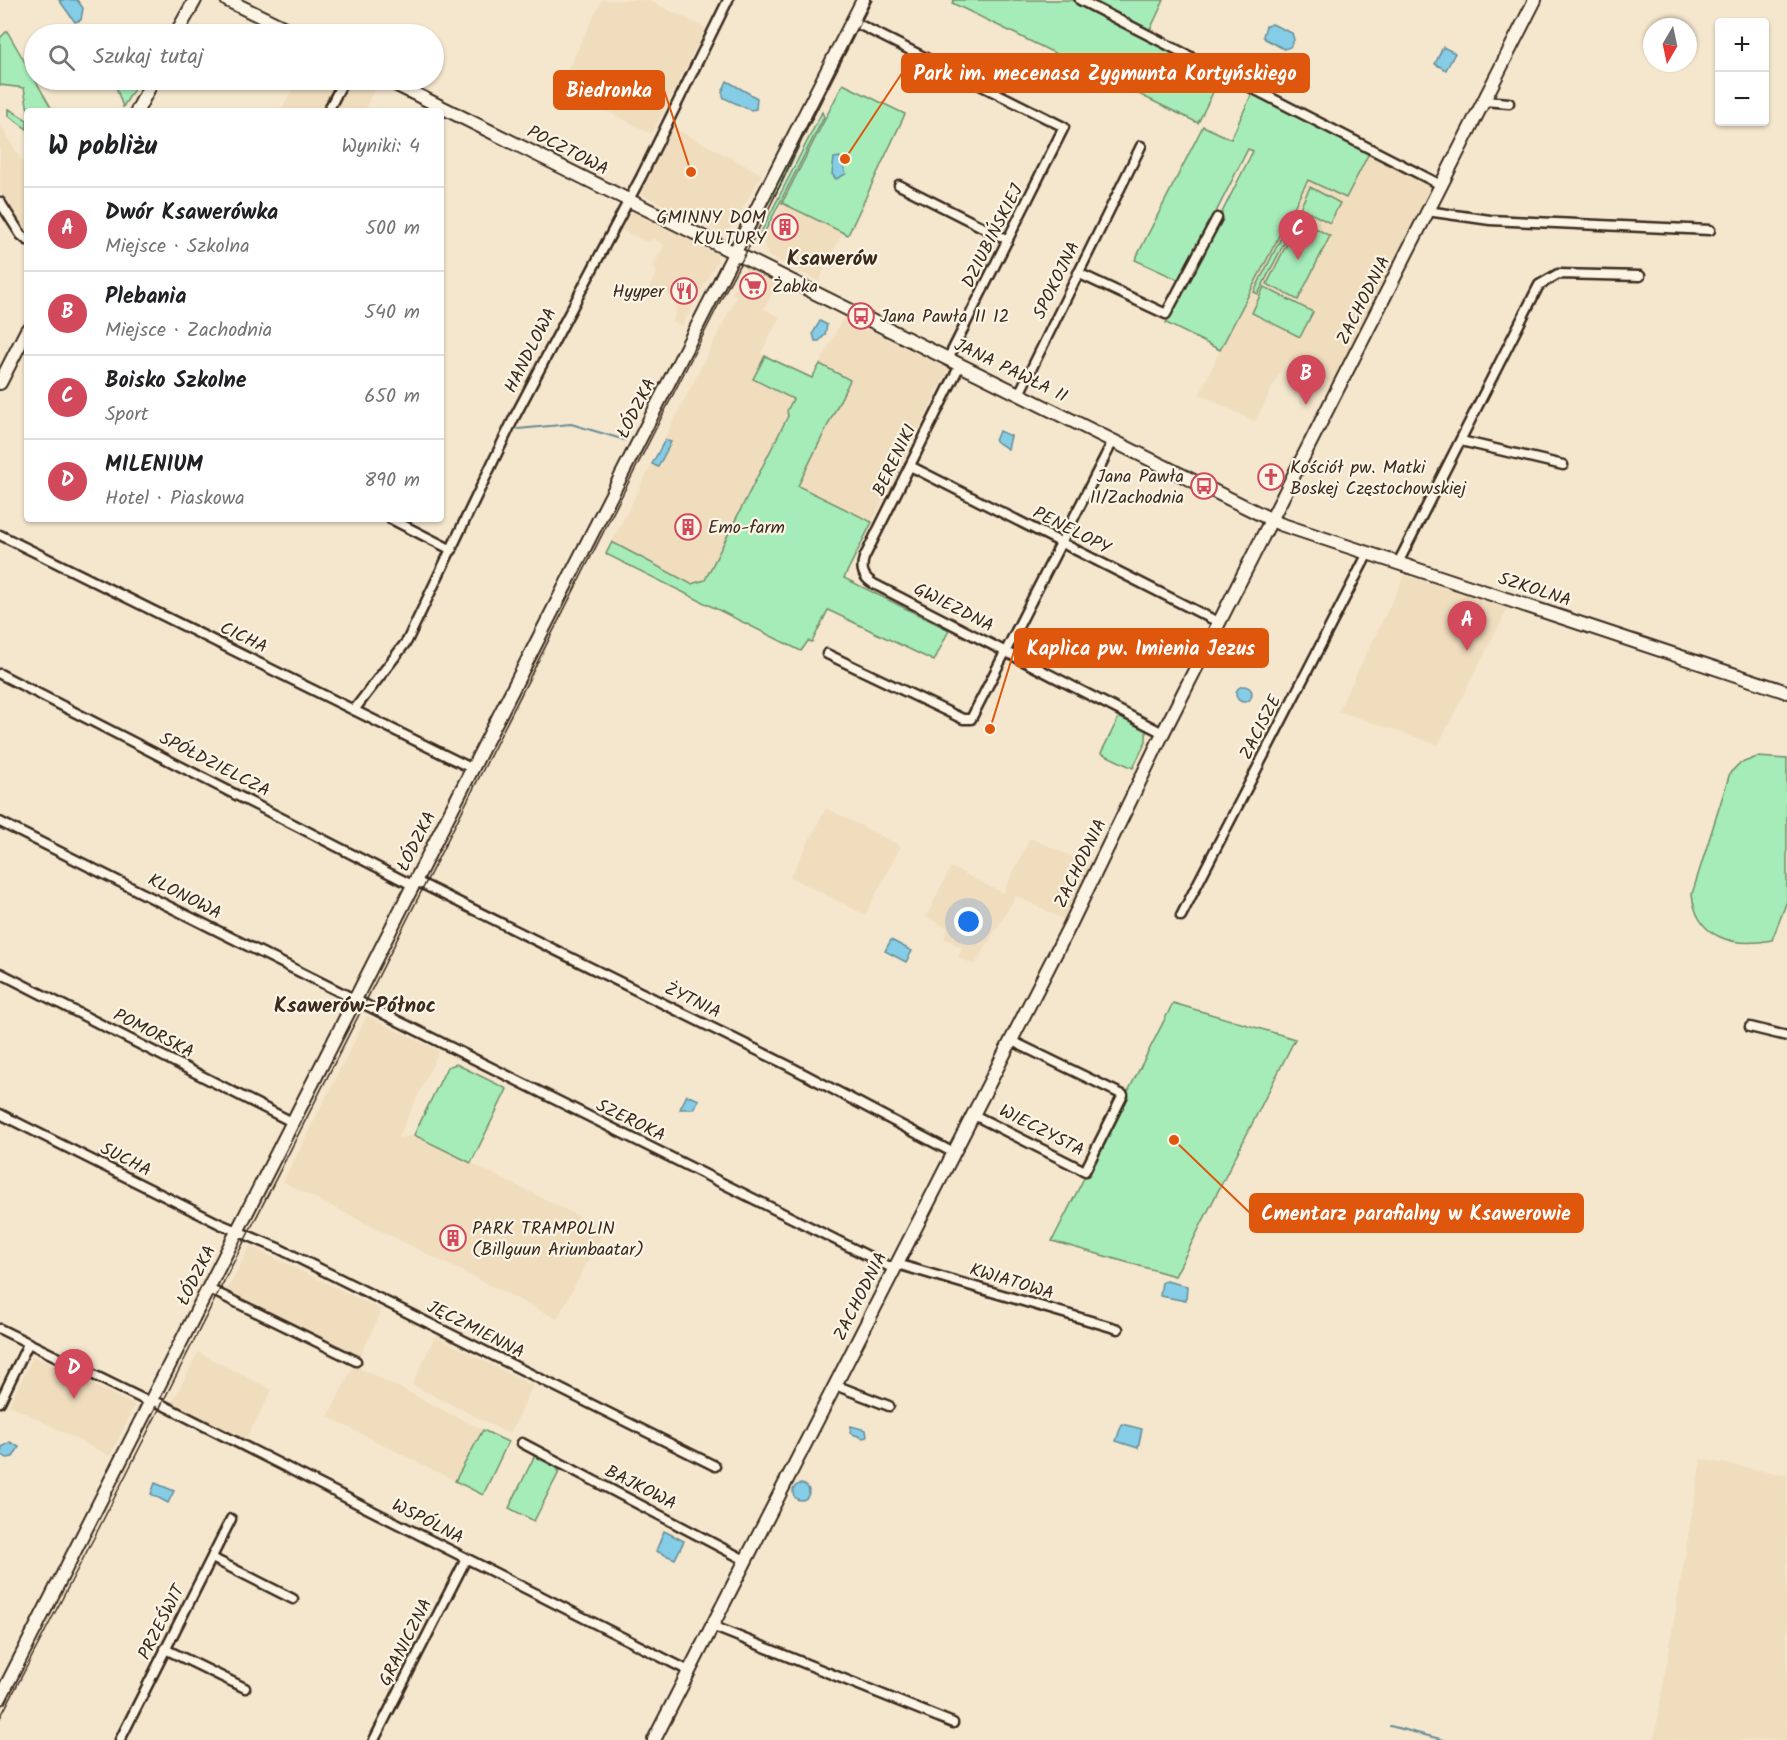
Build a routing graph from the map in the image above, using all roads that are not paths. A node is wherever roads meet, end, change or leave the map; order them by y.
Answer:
1 (195, 0) edge
2 (227, 0) edge
3 (728, 0) edge
4 (863, 0) edge
5 (1080, 0) edge
6 (1535, 0) edge
7 (852, 21) junction
8 (182, 24) edge
9 (276, 24) edge
10 (148, 90) edge
11 (339, 90) edge
12 (407, 90) edge
13 (1484, 101) junction
14 (1509, 103) dead end
15 (139, 108) edge
16 (330, 108) edge
17 (443, 108) edge
18 (444, 109) edge
19 (1141, 146) dead end
20 (899, 185) dead end
21 (1441, 185) junction
22 (628, 201) junction
23 (0, 202) edge
24 (1428, 211) junction
25 (1217, 218) dead end
26 (1710, 230) dead end
27 (24, 238) edge
28 (1008, 240) junction
29 (734, 253) junction
30 (1078, 273) junction
31 (1640, 276) dead end
32 (24, 336) edge
33 (954, 362) junction
34 (0, 383) edge
35 (1019, 394) junction
36 (1113, 441) junction
37 (1461, 441) junction
38 (1563, 465) dead end
39 (910, 466) junction
40 (1272, 520) junction
41 (397, 522) edge
42 (0, 535) edge
43 (1061, 543) junction
44 (452, 550) junction
45 (1368, 553) junction
46 (1398, 563) junction
47 (862, 571) joint
48 (1220, 623) junction
49 (1006, 651) junction
50 (827, 654) dead end
51 (0, 674) edge
52 (1787, 692) edge
53 (354, 710) junction
54 (1163, 733) junction
55 (473, 769) junction
56 (0, 822) edge
57 (415, 884) junction
58 (1181, 916) dead end
59 (0, 973) edge
60 (354, 1000) junction
61 (1750, 1027) dead end
62 (1787, 1036) edge
63 (1010, 1040) junction
64 (0, 1114) edge
65 (972, 1114) junction
66 (294, 1123) junction
67 (952, 1152) junction
68 (238, 1232) junction
69 (895, 1267) junction
70 (209, 1289) junction
71 (0, 1329) edge
72 (1118, 1329) dead end
73 (28, 1344) junction
74 (356, 1361) dead end
75 (835, 1385) junction
76 (152, 1401) junction
77 (0, 1402) edge
78 (889, 1406) dead end
79 (522, 1443) dead end
80 (715, 1466) dead end
81 (231, 1519) dead end
82 (212, 1558) junction
83 (466, 1559) junction
84 (746, 1560) junction
85 (293, 1599) dead end
86 (712, 1626) junction
87 (165, 1649) junction
88 (689, 1671) junction
89 (244, 1688) dead end
90 (0, 1698) edge
91 (953, 1723) dead end
92 (120, 1740) edge
93 (374, 1740) edge
94 (654, 1740) edge

1 - 8 street
2 - 9 street
3 - 22 street, HANDLOWA
4 - 7 street, ŁÓDZKA
5 - 21 street
6 - 13 street, ZACHODNIA
7 - 28 street, DZIUBIŃSKIEJ
7 - 29 street, ŁÓDZKA
10 - 15 street
11 - 16 street
12 - 17 street, POCZTOWA
13 - 14 street
13 - 21 street, ZACHODNIA
18 - 22 street, POCZTOWA
19 - 30 street, SPOKOJNA
20 - 28 street
21 - 24 street, ZACHODNIA
22 - 29 street, POCZTOWA
22 - 44 street, HANDLOWA
23 - 27 street
24 - 26 street
24 - 40 street, ZACHODNIA
25 - 30 street
28 - 33 street, DZIUBIŃSKIEJ
29 - 33 street, JANA PAWŁA II
29 - 55 street, ŁÓDZKA
30 - 35 street, SPOKOJNA
31 - 37 street
32 - 34 street
33 - 35 street, JANA PAWŁA II
33 - 39 street, BERENIKI
35 - 36 street, JANA PAWŁA II
36 - 40 street, JANA PAWŁA II
36 - 43 street
37 - 38 street
37 - 46 street
39 - 43 street, PENELOPY
39 - 47 street, BERENIKI
40 - 45 street, SZKOLNA
40 - 48 street, ZACHODNIA
41 - 44 street
42 - 53 street, CICHA
43 - 48 street, PENELOPY
43 - 49 street
44 - 53 street, HANDLOWA
45 - 46 street, SZKOLNA
45 - 58 street, ZACISZE
46 - 52 street, SZKOLNA
47 - 49 street, GWIEZDNA
48 - 54 street, ZACHODNIA
49 - 50 street
49 - 54 street, GWIEZDNA
51 - 57 street, SPÓŁDZIELCZA
53 - 55 street, CICHA
54 - 63 street, ZACHODNIA
55 - 57 street, ŁÓDZKA
56 - 60 street, KLONOWA
57 - 60 street, ŁÓDZKA
57 - 67 street, ŻYTNIA
59 - 66 street, POMORSKA
60 - 66 street, ŁÓDZKA
60 - 69 street, SZEROKA
61 - 62 street
63 - 65 street, ZACHODNIA
63 - 65 street, WIECZYSTA
64 - 68 street, SUCHA
65 - 67 street, ZACHODNIA
66 - 68 street, ŁÓDZKA
67 - 69 street, ZACHODNIA
68 - 70 street, ŁÓDZKA
68 - 80 street, JĘCZMIENNA
69 - 72 street, KWIATOWA
69 - 75 street, ZACHODNIA
70 - 74 street
70 - 76 street, ŁÓDZKA
71 - 73 street, WSPÓLNA
73 - 76 street, WSPÓLNA
73 - 77 street
75 - 78 street
75 - 84 street, ZACHODNIA
76 - 83 street, WSPÓLNA
76 - 90 street, ŁÓDZKA
79 - 84 street, BAJKOWA
81 - 82 street, PRZEŚWIT
82 - 85 street
82 - 87 street, PRZEŚWIT
83 - 88 street, WSPÓLNA
83 - 93 street, GRANICZNA
84 - 86 street, ZACHODNIA
86 - 88 street, ZACHODNIA
86 - 91 street
87 - 89 street
87 - 92 street, PRZEŚWIT
88 - 94 street, ZACHODNIA

